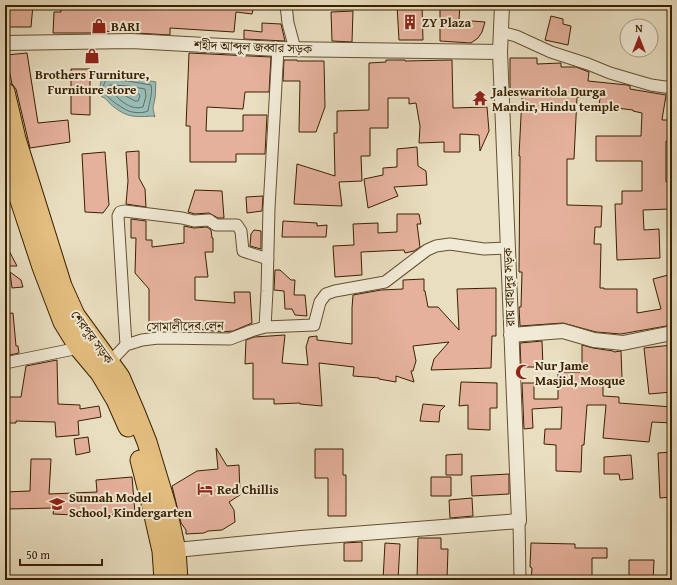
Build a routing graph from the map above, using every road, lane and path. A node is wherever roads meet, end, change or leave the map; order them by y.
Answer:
1 (286, 5) edge
2 (502, 5) edge
3 (501, 32) junction
4 (5, 43) edge
5 (278, 49) junction
6 (295, 49) junction
7 (500, 52) junction
8 (672, 88) edge
9 (5, 92) edge
10 (5, 155) edge
11 (508, 248) junction
12 (268, 259) junction
13 (265, 328) junction
14 (672, 333) edge
15 (511, 334) junction
16 (126, 345) junction
17 (79, 348) junction
18 (5, 363) edge
19 (105, 367) junction
20 (519, 521) junction
21 (169, 550) junction
22 (164, 580) edge
23 (178, 580) edge
24 (520, 580) edge

1 - 6 street
2 - 3 street, রায় বাহাদুর সড়ক
3 - 7 street, রায় বাহাদুর সড়ক
3 - 8 street
4 - 5 street, শহীদ আব্দুল জব্বার সড়ক
5 - 6 street, শহীদ আব্দুল জব্বার সড়ক
5 - 12 street
6 - 7 street, শহীদ আব্দুল জব্বার সড়ক
7 - 11 street, রায় বাহাদুর সড়ক
9 - 19 highway, শেরপুর সড়ক
10 - 17 highway, শেরপুর সড়ক
11 - 13 street, সোমালীদেব লেন
11 - 15 street, রায় বাহাদুর সড়ক
12 - 13 street
12 - 16 street
13 - 16 street, সোমালীদেব লেন
14 - 15 street
15 - 20 street, রায় বাহাদুর সড়ক
16 - 19 street
17 - 18 street
17 - 19 highway, শেরপুর সড়ক
19 - 21 highway, শেরপুর সড়ক
20 - 21 street
20 - 24 street
21 - 22 highway, শেরপুর সড়ক
21 - 23 highway, শেরপুর সড়ক

